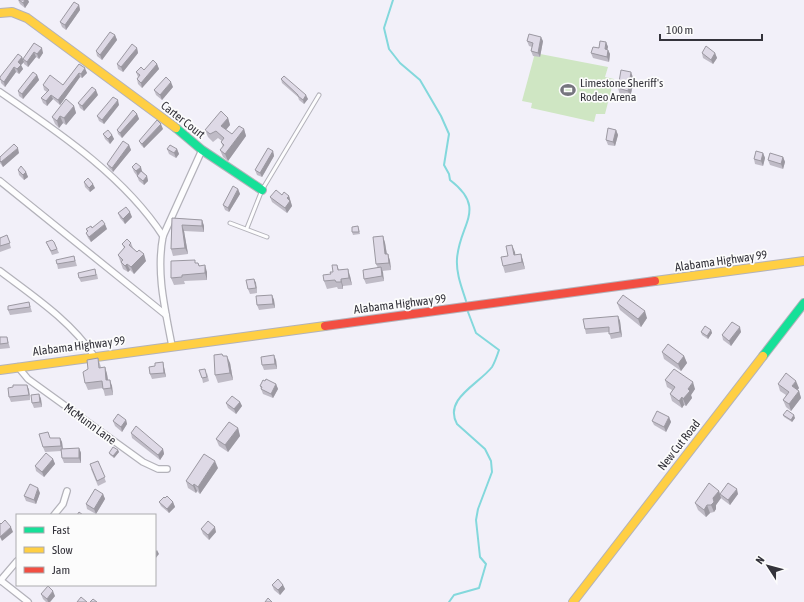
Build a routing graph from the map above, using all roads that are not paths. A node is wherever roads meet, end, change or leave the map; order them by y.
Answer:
1 (0, 13) edge
2 (0, 92) edge
3 (319, 95) dead end
4 (202, 150) junction
5 (0, 181) edge
6 (262, 190) junction
7 (230, 223) dead end
8 (247, 228) junction
9 (163, 236) junction
10 (267, 237) dead end
11 (804, 261) edge
12 (0, 271) edge
13 (804, 303) edge
14 (166, 315) junction
15 (172, 346) junction
16 (94, 356) junction
17 (18, 367) junction
18 (0, 370) edge
19 (167, 469) dead end
20 (67, 491) dead end
21 (55, 514) edge
22 (16, 562) edge
23 (0, 580) edge
24 (28, 602) edge
25 (573, 602) edge

1 - 4 main road, Carter Court
2 - 9 street
3 - 6 lane
4 - 6 main road
4 - 9 street, Carter Court
5 - 14 street
6 - 8 lane
7 - 8 lane
8 - 10 lane
9 - 14 street, Carter Court
11 - 15 main road, Alabama Highway 99
12 - 16 street
13 - 25 main road, New Cut Road
14 - 15 street, Carter Court
15 - 16 main road, Alabama Highway 99
16 - 17 main road, Alabama Highway 99
17 - 18 main road, Alabama Highway 99
17 - 19 street, McMunn Lane
20 - 21 street
22 - 23 street
23 - 24 street

